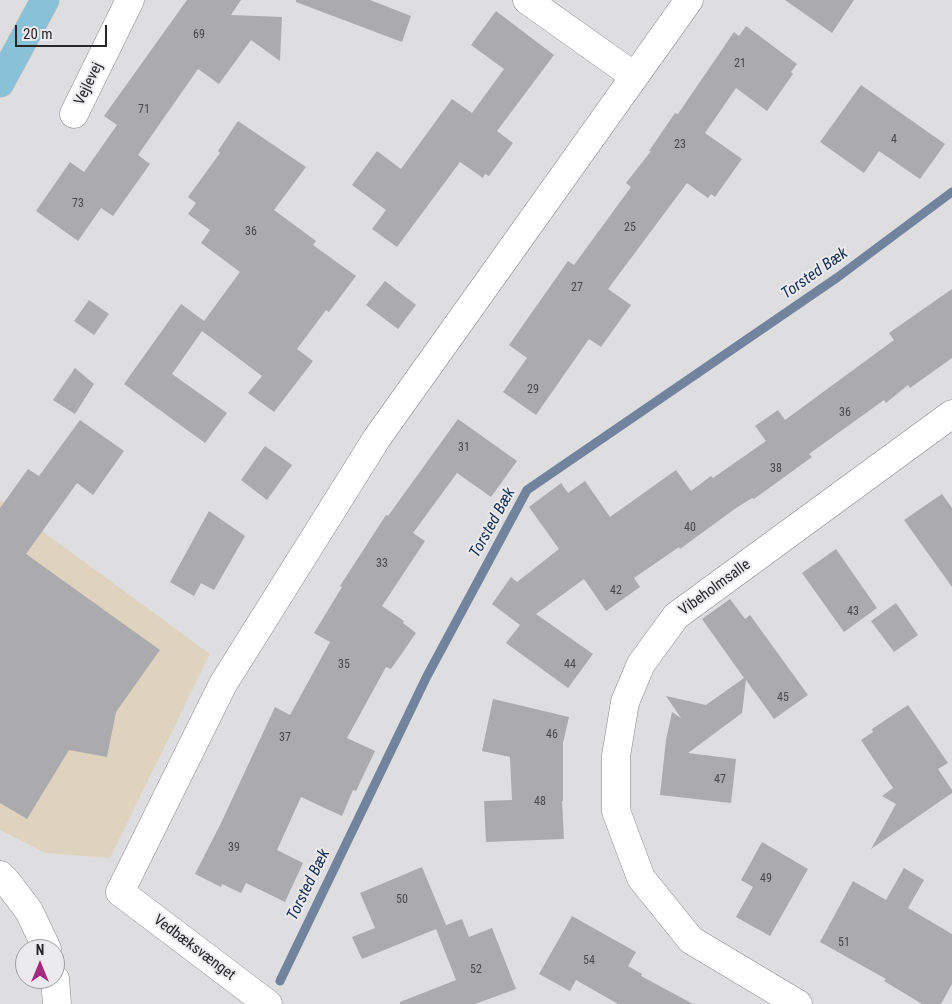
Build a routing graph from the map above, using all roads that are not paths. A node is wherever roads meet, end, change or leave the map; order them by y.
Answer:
1 (45, 0) edge
2 (130, 0) edge
3 (527, 0) edge
4 (689, 0) edge
5 (634, 76) junction
6 (0, 83) edge
7 (74, 114) dead end
8 (952, 414) edge
9 (0, 876) edge
10 (42, 939) edge
11 (56, 989) edge
12 (57, 1004) edge
13 (268, 1004) edge
14 (798, 1004) edge

1 - 6 main road
2 - 7 street, Vejlevej
3 - 5 street
4 - 5 street
5 - 13 street, Vedbæksvænget
8 - 14 street, Vibeholmsalle
9 - 10 street
11 - 12 street

